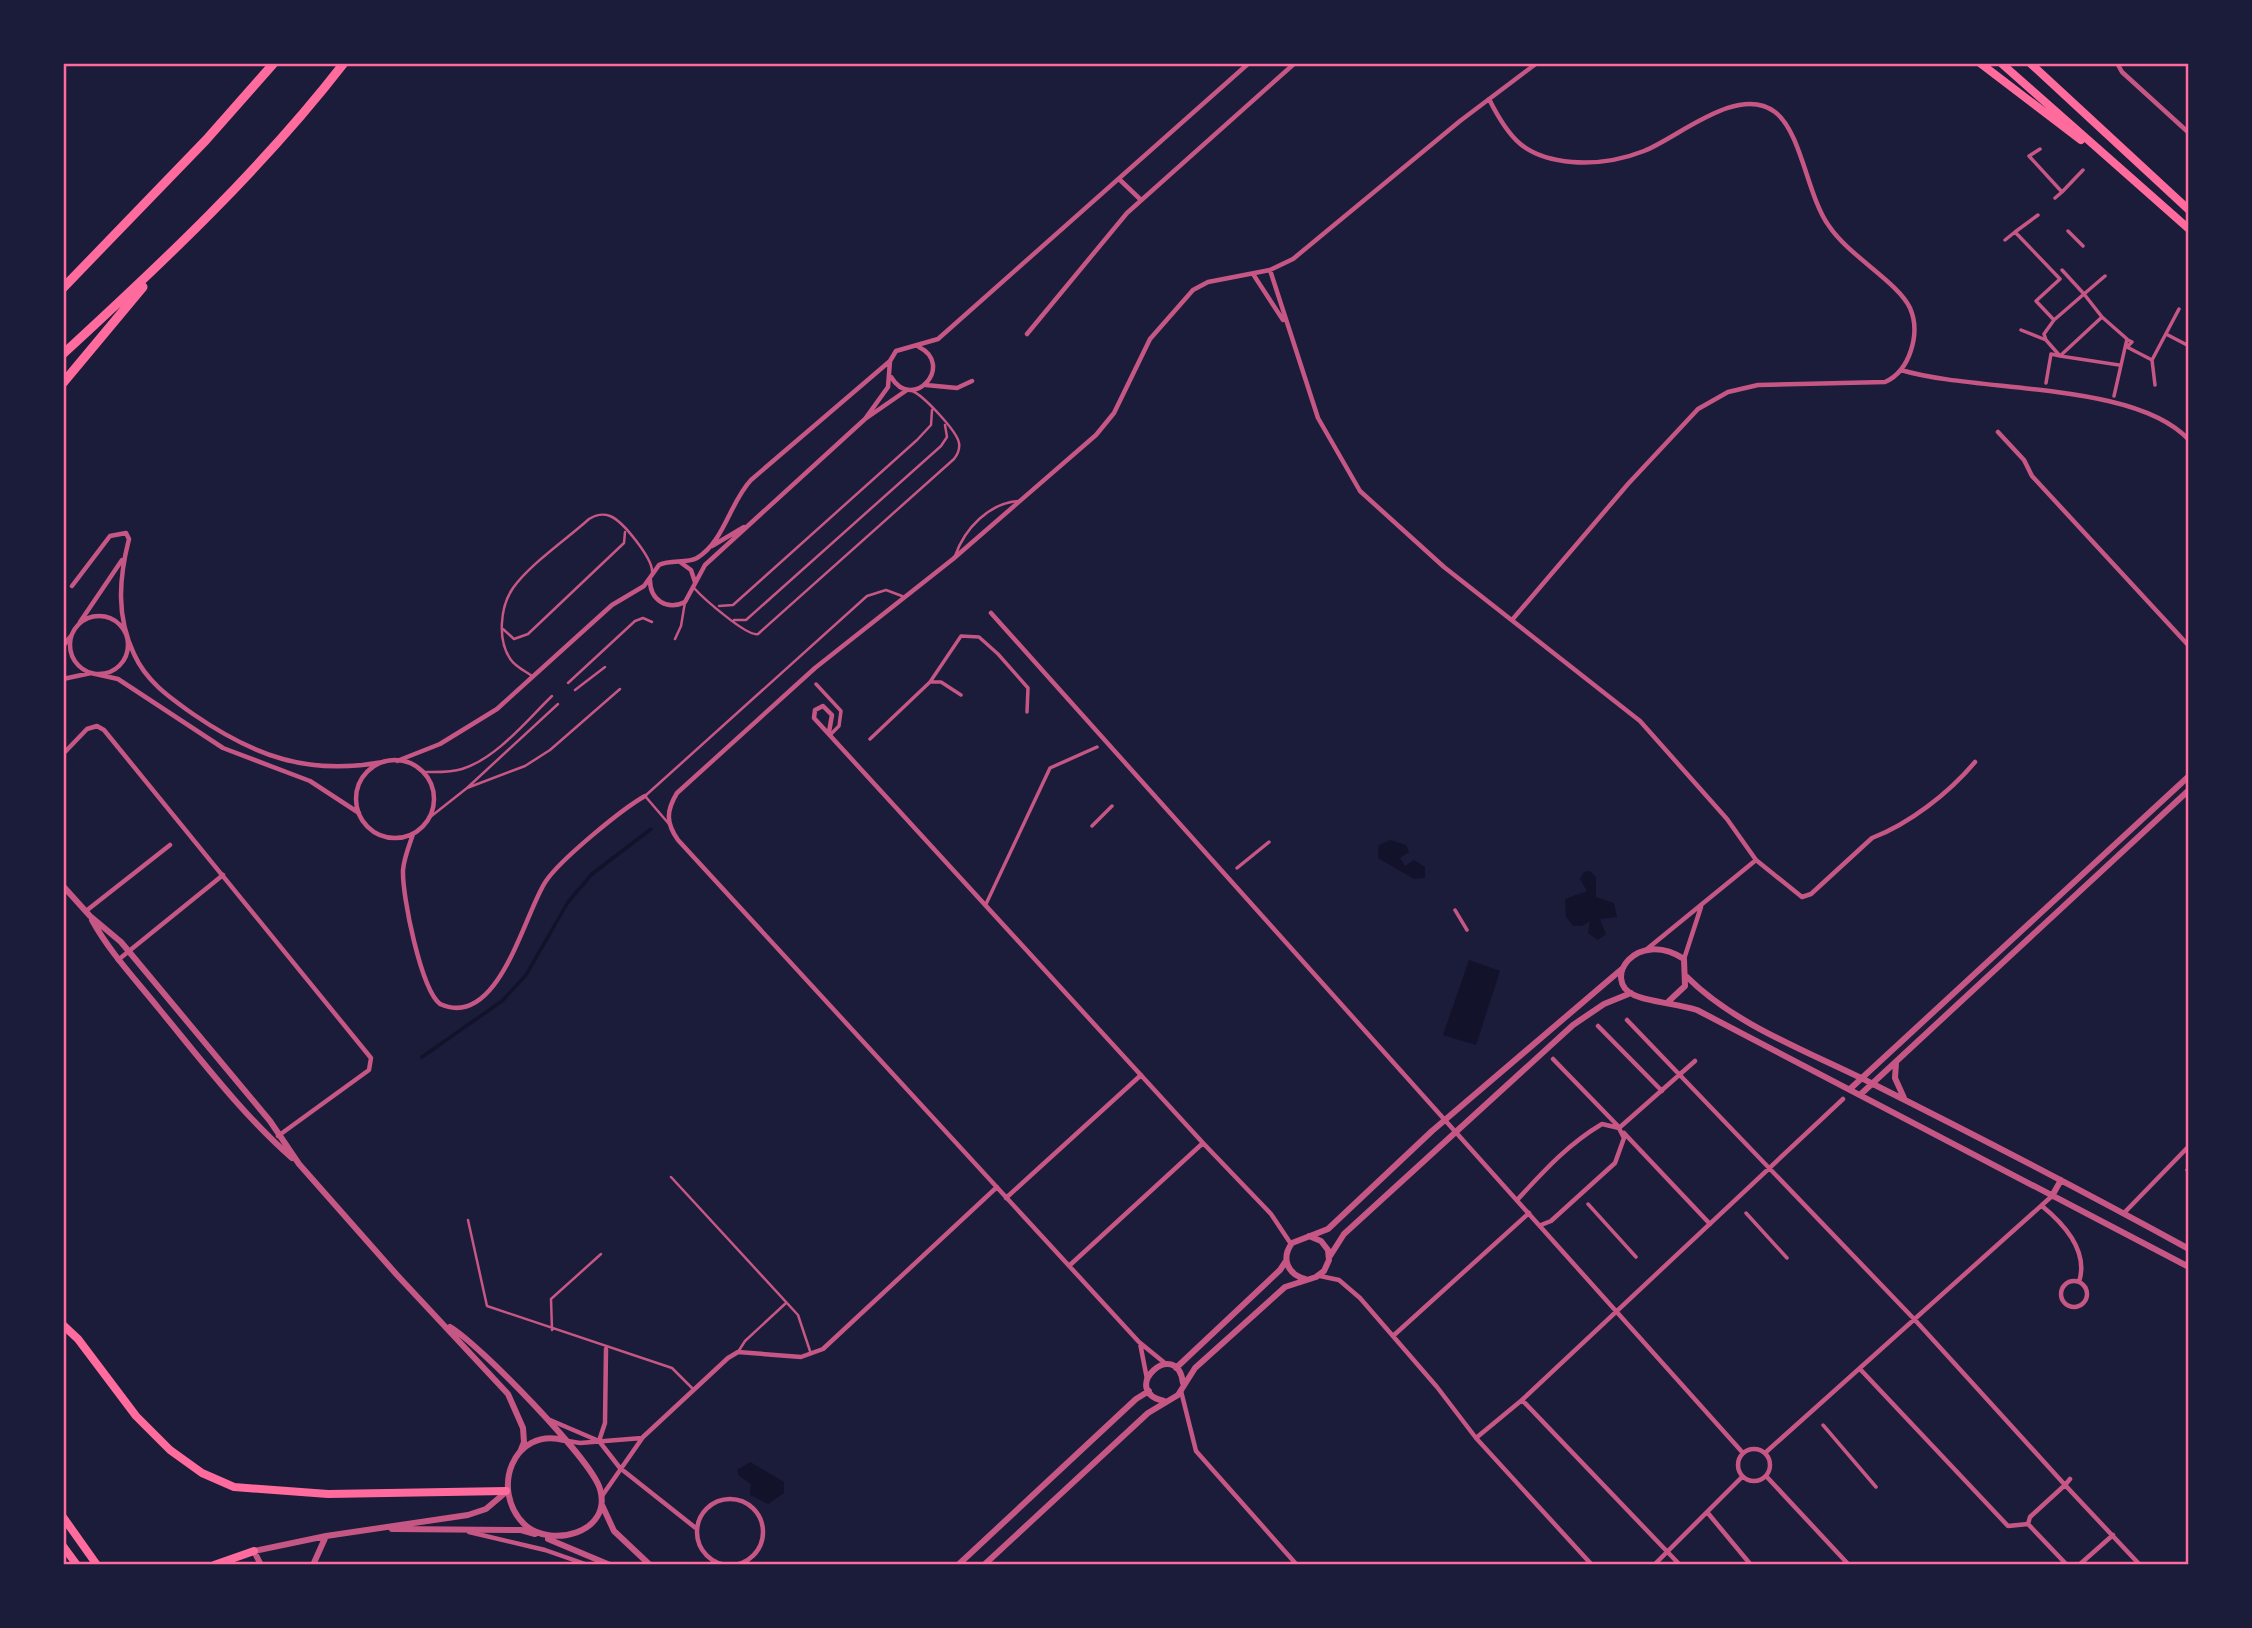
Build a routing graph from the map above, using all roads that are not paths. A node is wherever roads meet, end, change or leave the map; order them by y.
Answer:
1 (272, 63) edge
2 (344, 63) edge
3 (1249, 63) edge
4 (1295, 63) edge
5 (1537, 63) edge
6 (1980, 63) edge
7 (2001, 63) edge
8 (2023, 63) edge
9 (2030, 63) edge
10 (2117, 63) edge
11 (1489, 99) junction
12 (2076, 107) junction
13 (2189, 133) edge
14 (2040, 149) dead end
15 (2082, 170) dead end
16 (1119, 179) junction
17 (2136, 183) junction
18 (2062, 192) junction
19 (2055, 198) dead end
20 (1141, 200) junction
21 (2189, 210) edge
22 (2038, 215) dead end
23 (2189, 229) edge
24 (2068, 231) dead end
25 (2015, 232) junction
26 (2005, 240) dead end
27 (2083, 246) dead end
28 (163, 262) junction
29 (1270, 270) junction
30 (1253, 274) junction
31 (2105, 276) dead end
32 (2060, 279) junction
33 (63, 288) edge
34 (2084, 294) junction
35 (2179, 309) dead end
36 (2102, 317) junction
37 (2054, 320) junction
38 (1285, 324) junction
39 (2021, 330) dead end
40 (1027, 334) dead end
41 (2165, 334) junction
42 (2046, 340) junction
43 (2127, 340) junction
44 (914, 346) junction
45 (2189, 346) edge
46 (63, 354) edge
47 (2060, 356) junction
48 (2152, 360) junction
49 (890, 362) junction
50 (2120, 365) junction
51 (1901, 370) junction
52 (890, 377) junction
53 (972, 381) dead end
54 (63, 383) edge
55 (2046, 383) dead end
56 (2155, 385) dead end
57 (925, 386) junction
58 (910, 390) junction
59 (2114, 396) dead end
60 (931, 407) junction
61 (865, 419) junction
62 (944, 422) junction
63 (1998, 432) dead end
64 (2189, 440) edge
65 (1022, 501) junction
66 (751, 523) junction
67 (623, 528) junction
68 (706, 550) junction
69 (123, 558) junction
70 (953, 559) junction
71 (676, 561) junction
72 (651, 575) junction
73 (695, 585) junction
74 (72, 586) dead end
75 (902, 596) junction
76 (685, 602) junction
77 (715, 606) junction
78 (991, 613) dead end
79 (731, 618) junction
80 (1512, 620) junction
81 (652, 622) dead end
82 (502, 625) junction
83 (76, 629) junction
84 (127, 636) junction
85 (675, 639) dead end
86 (63, 646) edge
87 (2189, 646) edge
88 (605, 667) dead end
89 (96, 674) junction
90 (532, 676) junction
91 (63, 679) edge
92 (930, 682) junction
93 (568, 683) dead end
94 (816, 684) dead end
95 (620, 689) dead end
96 (575, 690) dead end
97 (961, 695) dead end
98 (552, 696) dead end
99 (558, 704) dead end
100 (1027, 712) dead end
101 (830, 733) junction
102 (870, 739) dead end
103 (1097, 747) dead end
104 (63, 754) edge
105 (397, 761) junction
106 (383, 762) junction
107 (1976, 762) dead end
108 (423, 772) junction
109 (2189, 776) edge
110 (467, 788) junction
111 (2189, 790) edge
112 (645, 796) junction
113 (1112, 806) dead end
114 (359, 813) junction
115 (429, 818) junction
116 (668, 824) junction
117 (1092, 826) dead end
118 (413, 834) junction
119 (1269, 842) dead end
120 (170, 845) dead end
121 (1756, 860) junction
122 (1237, 868) dead end
123 (223, 875) junction
124 (63, 886) edge
125 (986, 904) junction
126 (1701, 907) junction
127 (1455, 910) dead end
128 (88, 914) junction
129 (1467, 930) dead end
130 (1647, 948) junction
131 (129, 951) junction
132 (1684, 959) junction
133 (118, 960) junction
134 (1623, 968) junction
135 (1687, 977) junction
136 (1631, 993) junction
137 (1669, 1001) junction
138 (1627, 1020) dead end
139 (1598, 1026) dead end
140 (195, 1028) junction
141 (183, 1037) junction
142 (1553, 1059) dead end
143 (1897, 1059) junction
144 (1695, 1061) dead end
145 (1141, 1075) junction
146 (1679, 1075) junction
147 (1861, 1078) junction
148 (1871, 1083) junction
149 (1850, 1089) junction
150 (1662, 1091) junction
151 (1861, 1094) junction
152 (1843, 1099) dead end
153 (1905, 1100) junction
154 (1446, 1119) junction
155 (1619, 1128) junction
156 (1456, 1130) junction
157 (280, 1135) junction
158 (271, 1140) junction
159 (1203, 1143) junction
160 (2189, 1146) edge
161 (299, 1164) junction
162 (1768, 1169) junction
163 (671, 1177) dead end
164 (2061, 1180) junction
165 (997, 1187) junction
166 (2052, 1196) junction
167 (1006, 1198) junction
168 (1518, 1199) junction
169 (1588, 1204) dead end
170 (2042, 1206) junction
171 (1529, 1213) junction
172 (1746, 1213) dead end
173 (2124, 1213) junction
174 (468, 1220) dead end
175 (1710, 1224) junction
176 (1541, 1225) junction
177 (2115, 1229) junction
178 (1309, 1236) junction
179 (1291, 1244) junction
180 (2189, 1249) edge
181 (601, 1254) dead end
182 (1329, 1257) junction
183 (1636, 1257) dead end
184 (1787, 1258) dead end
185 (1286, 1261) junction
186 (1070, 1265) junction
187 (2189, 1267) edge
188 (1319, 1276) junction
189 (1308, 1279) junction
190 (2079, 1282) junction
191 (786, 1303) junction
192 (1617, 1311) junction
193 (1230, 1317) junction
194 (1914, 1320) junction
195 (445, 1324) junction
196 (63, 1325) edge
197 (1240, 1328) junction
198 (552, 1330) junction
199 (1393, 1336) junction
200 (1139, 1342) junction
201 (606, 1349) junction
202 (738, 1352) junction
203 (811, 1354) junction
204 (1166, 1364) junction
205 (1176, 1368) junction
206 (1860, 1369) junction
207 (1147, 1381) junction
208 (1182, 1388) junction
209 (694, 1390) junction
210 (1149, 1391) junction
211 (1175, 1398) junction
212 (1164, 1401) junction
213 (1522, 1401) junction
214 (1182, 1403) junction
215 (541, 1414) junction
216 (1823, 1425) dead end
217 (643, 1437) junction
218 (1476, 1438) junction
219 (564, 1440) junction
220 (599, 1441) junction
221 (520, 1452) junction
222 (1743, 1453) junction
223 (1765, 1453) junction
224 (620, 1468) junction
225 (1766, 1476) junction
226 (1742, 1477) junction
227 (2070, 1479) dead end
228 (2065, 1485) junction
229 (1876, 1487) dead end
230 (506, 1491) junction
231 (602, 1497) junction
232 (1707, 1512) junction
233 (63, 1517) edge
234 (2028, 1524) junction
235 (369, 1529) junction
236 (697, 1529) junction
237 (468, 1532) junction
238 (2113, 1535) junction
239 (326, 1536) junction
240 (542, 1536) junction
241 (63, 1546) edge
242 (254, 1551) junction
243 (1668, 1551) junction
244 (77, 1565) edge
245 (97, 1565) edge
246 (214, 1565) edge
247 (261, 1565) edge
248 (313, 1565) edge
249 (588, 1565) edge
250 (610, 1565) edge
251 (650, 1565) edge
252 (958, 1565) edge
253 (984, 1565) edge
254 (1297, 1565) edge
255 (1592, 1565) edge
256 (1654, 1565) edge
257 (1681, 1565) edge
258 (1751, 1565) edge
259 (1849, 1565) edge
260 (2067, 1565) edge
261 (2079, 1565) edge
262 (2140, 1565) edge

1 - 33 highway
2 - 28 highway
3 - 16 street
4 - 20 street
5 - 11 street
6 - 17 highway
7 - 17 highway
8 - 12 highway
9 - 12 highway
10 - 13 street
11 - 29 street
11 - 51 street
12 - 21 highway
14 - 18 street
15 - 18 street
16 - 20 street
16 - 44 street
17 - 23 highway
18 - 19 street
20 - 40 street
22 - 25 street
24 - 27 street
25 - 26 street
25 - 32 street
28 - 46 highway
28 - 54 highway
29 - 30 street
29 - 38 street
30 - 38 street
30 - 65 street
31 - 34 street
32 - 34 street
32 - 37 street
34 - 36 street
34 - 37 street
35 - 41 street
36 - 43 street
36 - 47 street
37 - 42 street
38 - 80 street
39 - 42 street
41 - 45 street
41 - 48 street
42 - 47 street
43 - 48 street
43 - 50 street
44 - 49 street
44 - 57 street
47 - 50 street
47 - 55 street
48 - 56 street
49 - 52 street
49 - 68 street
50 - 59 street
51 - 64 street
51 - 80 street
52 - 58 street
52 - 61 street
53 - 57 street
57 - 58 street
58 - 60 lane
58 - 61 street
60 - 62 lane
60 - 77 lane
61 - 66 street
62 - 79 lane
62 - 79 lane
63 - 87 street
65 - 70 street
65 - 70 lane
66 - 68 street
66 - 73 street
67 - 72 lane
67 - 82 lane
67 - 82 lane
68 - 71 street
69 - 74 street
69 - 83 street
69 - 84 street
70 - 75 street
71 - 72 street
71 - 73 street
72 - 76 street
72 - 90 street
73 - 76 street
73 - 77 lane
75 - 112 lane
75 - 116 street
76 - 85 lane
77 - 79 lane
78 - 154 street
80 - 121 street
81 - 93 lane
82 - 90 lane
83 - 84 street
83 - 86 street
83 - 89 street
84 - 89 street
84 - 106 street
88 - 96 lane
89 - 91 street
89 - 114 street
90 - 105 street
92 - 97 street
92 - 100 street
92 - 102 street
94 - 101 street
95 - 110 lane
98 - 108 lane
99 - 110 lane
101 - 101 street
101 - 125 street
103 - 125 street
104 - 123 street
105 - 106 street
105 - 108 street
106 - 114 street
107 - 121 street
108 - 115 street
109 - 147 street
110 - 115 lane
111 - 143 street
112 - 116 lane
112 - 118 street
113 - 117 street
114 - 118 street
115 - 118 street
116 - 165 street
119 - 122 street
120 - 128 street
121 - 126 street
123 - 131 street
123 - 157 street
124 - 128 street
125 - 145 street
126 - 130 street
126 - 132 street
127 - 129 street
128 - 131 street
128 - 133 street
130 - 132 street
130 - 134 street
131 - 133 street
131 - 140 street
132 - 135 street
133 - 141 street
134 - 136 street
134 - 154 street
135 - 137 street
135 - 147 street
136 - 137 street
136 - 156 street
137 - 149 street
138 - 146 street
139 - 150 street
140 - 141 street
140 - 157 street
141 - 158 street
142 - 155 street
143 - 148 street
143 - 153 street
144 - 146 street
145 - 159 street
145 - 167 street
146 - 150 street
146 - 162 street
147 - 148 street
147 - 149 street
148 - 151 street
148 - 153 street
149 - 151 street
150 - 155 street
151 - 166 street
152 - 162 street
153 - 164 street
154 - 156 street
154 - 178 street
155 - 168 street
155 - 175 street
155 - 176 street
156 - 168 street
156 - 182 street
157 - 158 street
157 - 161 street
158 - 161 street
159 - 179 street
159 - 186 street
160 - 173 street
161 - 195 street
162 - 175 street
162 - 194 street
163 - 191 lane
164 - 166 street
164 - 173 street
165 - 167 street
165 - 203 street
166 - 170 street
166 - 177 street
167 - 186 street
168 - 171 street
169 - 183 street
170 - 190 street
170 - 194 street
171 - 176 street
171 - 199 street
172 - 184 street
173 - 177 street
173 - 180 street
174 - 198 lane
175 - 192 street
176 - 192 street
177 - 187 street
178 - 179 street
178 - 182 street
179 - 185 street
181 - 198 lane
182 - 188 street
185 - 189 street
185 - 193 street
186 - 200 street
188 - 189 street
188 - 199 street
189 - 197 street
190 - 190 street
191 - 202 lane
191 - 203 lane
192 - 213 street
192 - 222 street
193 - 197 street
193 - 205 street
194 - 206 street
194 - 228 street
195 - 215 street
195 - 221 street
196 - 230 highway
197 - 208 street
198 - 201 lane
199 - 218 street
200 - 204 street
200 - 207 street
201 - 209 lane
201 - 220 street
202 - 203 street
202 - 209 street
204 - 205 street
204 - 207 street
205 - 208 street
206 - 223 street
206 - 234 street
207 - 210 street
208 - 211 street
208 - 214 street
209 - 217 street
210 - 212 street
210 - 252 street
211 - 212 street
211 - 214 street
212 - 253 street
213 - 218 street
213 - 243 street
214 - 254 street
215 - 219 street
215 - 220 street
216 - 229 street
217 - 220 street
217 - 224 street
218 - 255 street
219 - 220 street
219 - 221 street
219 - 231 street
220 - 224 street
221 - 230 street
222 - 223 street
222 - 226 street
223 - 225 street
224 - 231 street
224 - 236 street
225 - 226 street
225 - 259 street
226 - 232 street
227 - 228 street
228 - 234 street
228 - 238 street
230 - 235 street
230 - 240 street
231 - 240 street
231 - 251 street
232 - 243 street
232 - 258 street
233 - 245 highway
234 - 260 street
235 - 237 street
235 - 239 street
236 - 236 street
237 - 240 street
237 - 249 street
238 - 261 street
238 - 262 street
239 - 242 street
239 - 248 street
240 - 250 street
241 - 244 highway
242 - 246 highway
242 - 247 street
243 - 256 street
243 - 257 street

